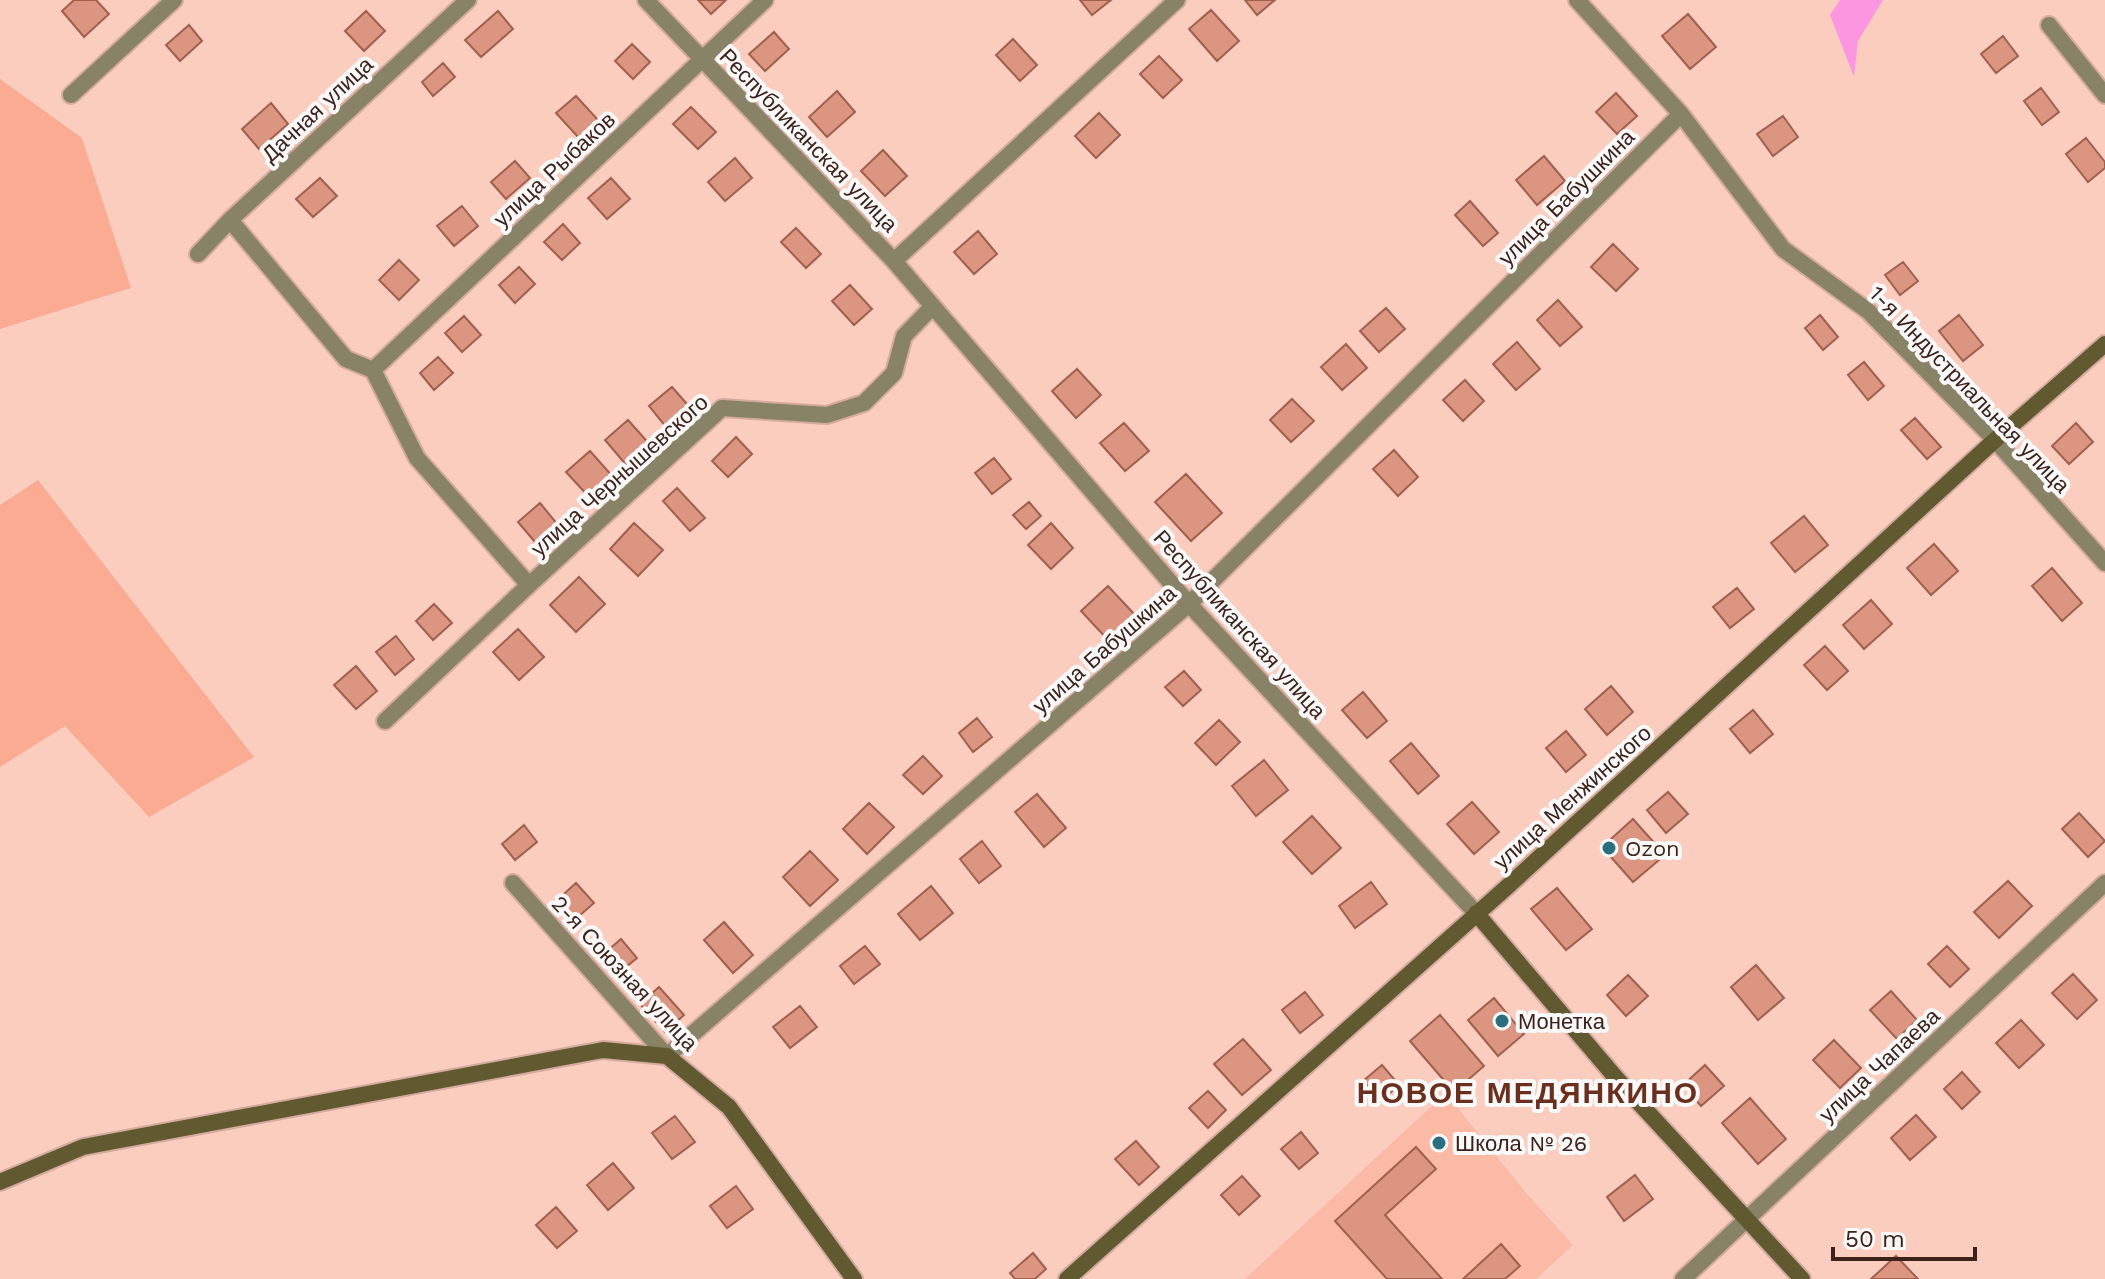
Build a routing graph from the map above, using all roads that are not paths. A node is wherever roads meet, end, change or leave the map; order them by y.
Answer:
1 (174, 0) edge
2 (468, 0) edge
3 (646, 0) edge
4 (765, 0) edge
5 (1177, 0) edge
6 (1577, 0) edge
7 (2049, 25) dead end
8 (702, 60) junction
9 (71, 95) dead end
10 (2105, 95) edge
11 (1681, 114) junction
12 (230, 220) junction
13 (198, 254) dead end
14 (894, 261) junction
15 (933, 306) junction
16 (2105, 344) edge
17 (373, 370) junction
18 (1995, 440) junction
19 (2105, 563) edge
20 (529, 585) junction
21 (1189, 604) junction
22 (385, 721) dead end
23 (513, 883) dead end
24 (2105, 883) edge
25 (1476, 913) junction
26 (667, 1056) junction
27 (0, 1182) edge
28 (1746, 1219) junction
29 (854, 1279) edge
30 (1067, 1279) edge
31 (1683, 1279) edge
32 (1802, 1279) edge

1 - 9 street
2 - 12 street, Дачная улица
3 - 8 street, Республиканская улица
4 - 8 street, улица Рыбаков
5 - 14 street
6 - 11 street, 1-я Индустриальная улица
7 - 10 street
8 - 14 street, Республиканская улица
8 - 17 street, улица Рыбаков
11 - 18 street, 1-я Индустриальная улица
11 - 21 street, улица Бабушкина
12 - 13 street, Дачная улица
12 - 17 street
14 - 15 street, Республиканская улица
15 - 20 street, улица Чернышевского
15 - 21 street, Республиканская улица
16 - 18 main road, улица Менжинского
17 - 20 street
18 - 19 street, 1-я Индустриальная улица
18 - 25 main road, улица Менжинского
20 - 22 street, улица Чернышевского
21 - 25 street, Республиканская улица
21 - 26 street, улица Бабушкина
23 - 26 street, 2-я Союзная улица
24 - 28 street, улица Чапаева
25 - 28 main road, Республиканская улица
25 - 30 main road, улица Менжинского
26 - 27 main road
26 - 29 main road, 2-я Союзная улица
28 - 31 street, улица Чапаева
28 - 32 main road, Республиканская улица

